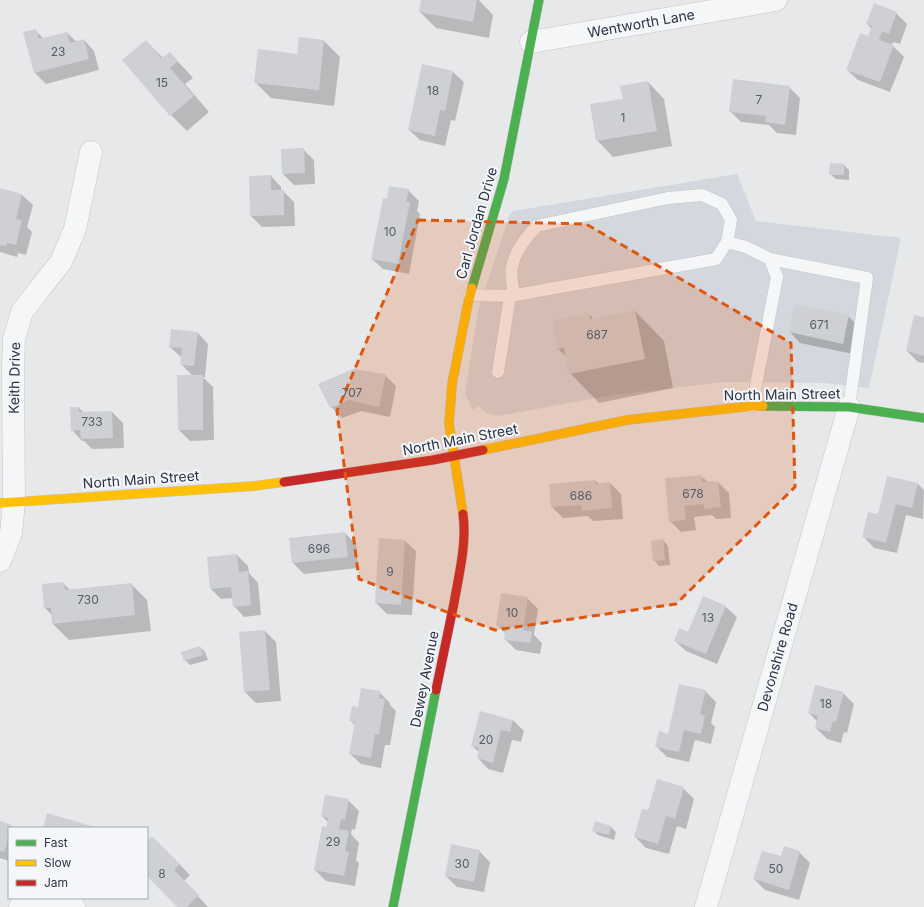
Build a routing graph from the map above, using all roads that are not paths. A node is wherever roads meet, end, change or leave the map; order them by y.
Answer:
1 (539, 0) edge
2 (776, 0) edge
3 (531, 42) junction
4 (91, 152) dead end
5 (727, 242) junction
6 (770, 259) junction
7 (470, 295) junction
8 (512, 296) junction
9 (498, 372) dead end
10 (752, 406) junction
11 (849, 407) junction
12 (924, 418) edge
13 (455, 455) junction
14 (7, 502) edge
15 (0, 561) edge
16 (20, 907) edge
17 (74, 907) edge
18 (393, 907) edge
19 (706, 907) edge

1 - 3 street, Carl Jordan Drive
2 - 3 street, Wentworth Lane
3 - 7 street, Carl Jordan Drive
4 - 14 street, Keith Drive
5 - 6 lane
5 - 8 lane
5 - 8 lane
6 - 10 lane
6 - 11 lane
7 - 8 lane
7 - 13 street, Carl Jordan Drive
8 - 9 lane
10 - 11 street, North Main Street
10 - 13 street, North Main Street
11 - 12 street, North Main Street
11 - 19 street, Devonshire Road
13 - 14 street, North Main Street
13 - 18 street, Dewey Avenue
14 - 15 street, Keith Drive
16 - 17 street

